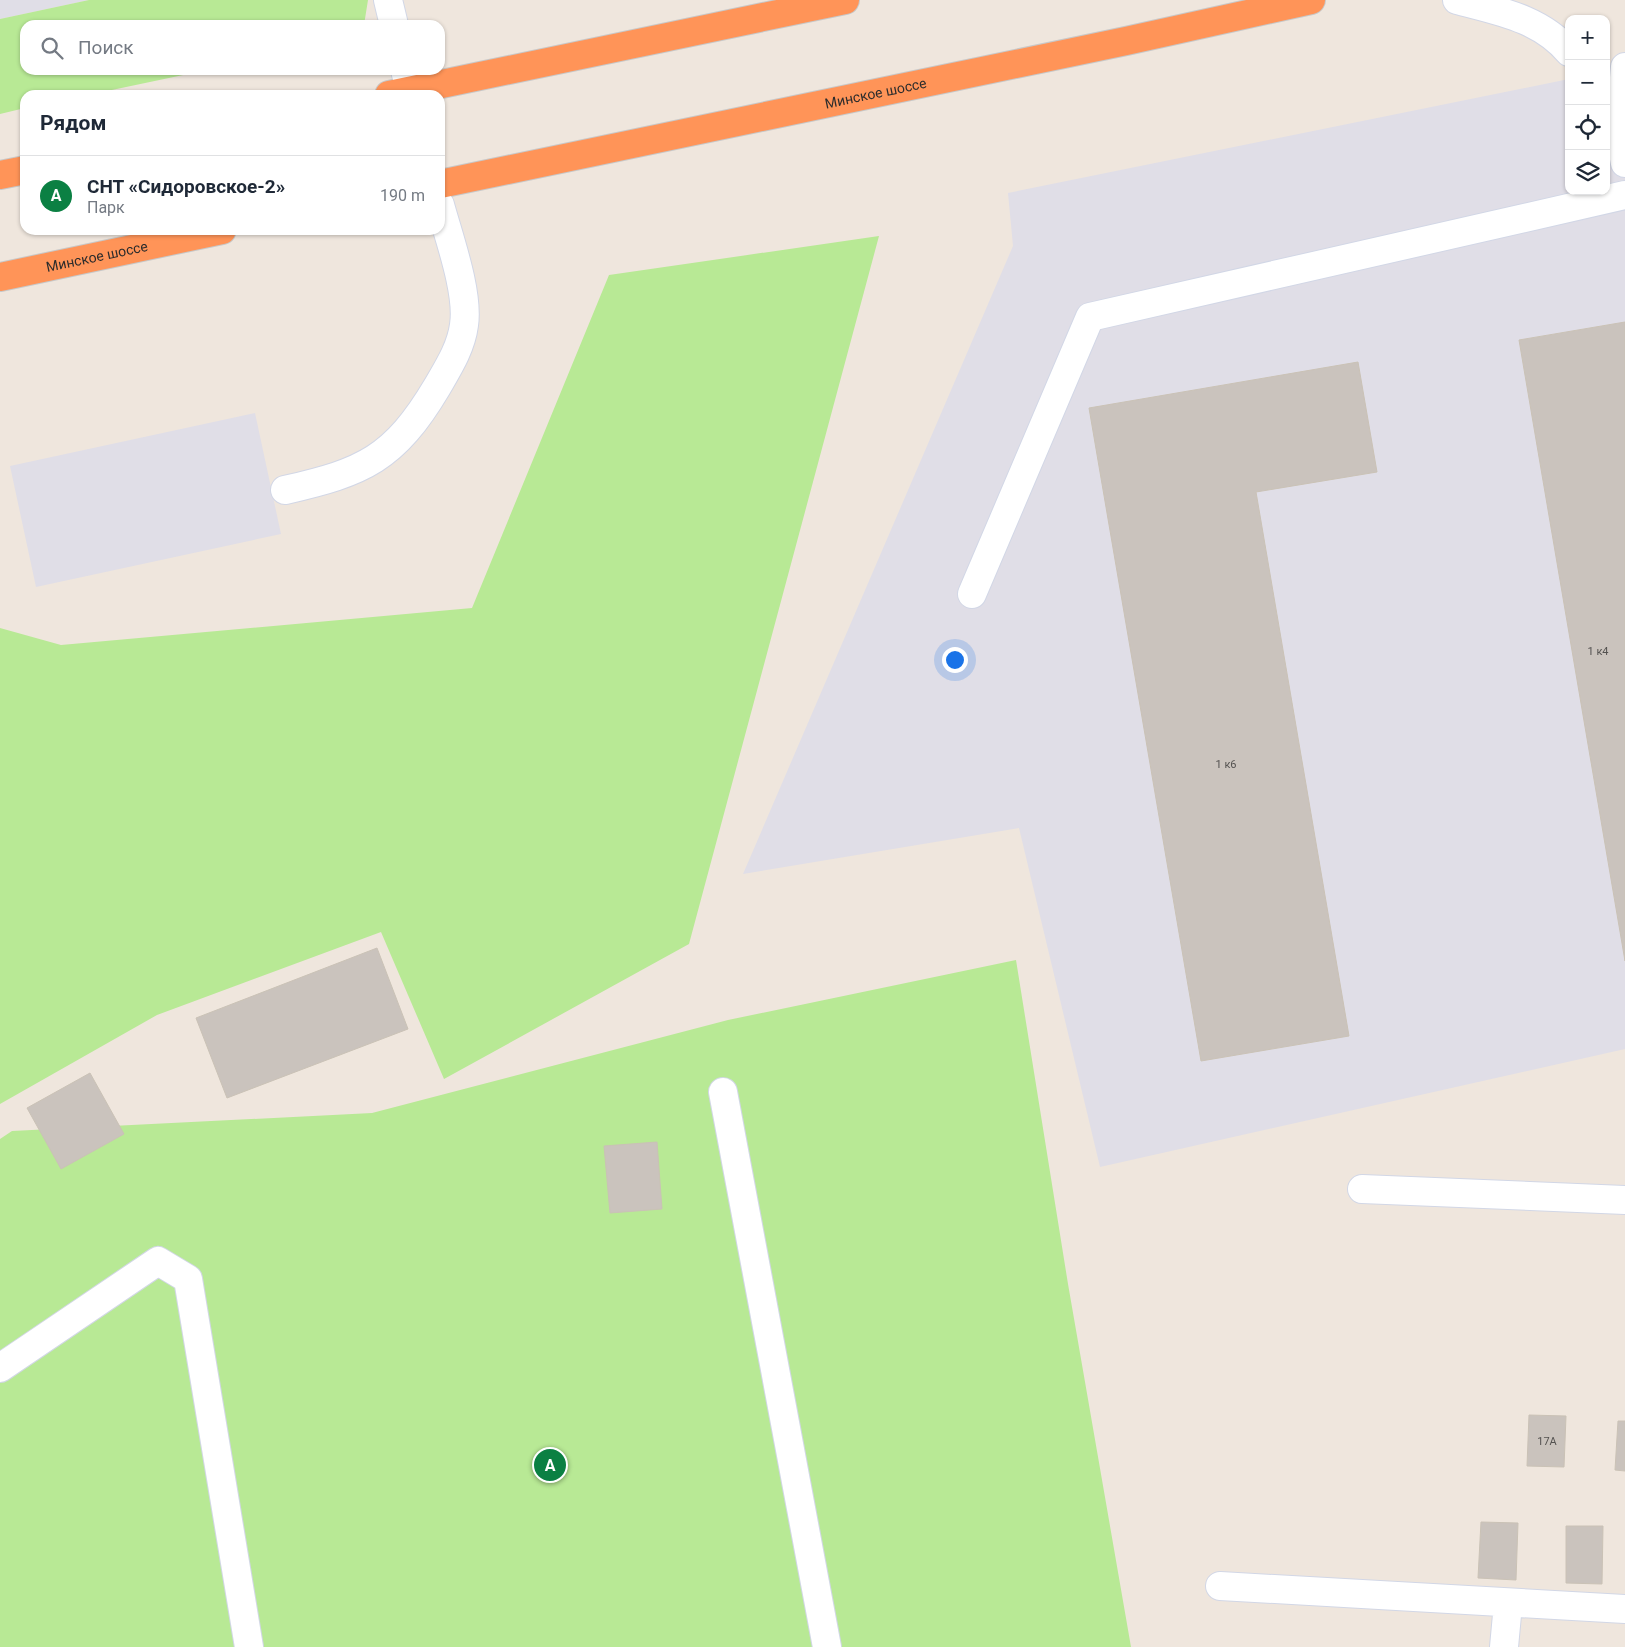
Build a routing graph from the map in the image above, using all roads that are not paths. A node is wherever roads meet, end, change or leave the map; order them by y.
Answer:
1 (388, 0) edge
2 (845, 0) edge
3 (1311, 0) edge
4 (1456, 0) edge
5 (393, 20) edge
6 (1565, 48) edge
7 (1625, 67) edge
8 (401, 85) edge
9 (1613, 122) edge
10 (1625, 163) edge
11 (20, 171) edge
12 (0, 176) edge
13 (445, 183) edge
14 (1625, 195) edge
15 (445, 225) edge
16 (198, 235) edge
17 (0, 277) edge
18 (285, 490) dead end
19 (972, 594) dead end
20 (723, 1092) dead end
21 (1362, 1189) dead end
22 (1625, 1200) edge
23 (0, 1368) edge
24 (1220, 1586) dead end
25 (1508, 1604) junction
26 (1625, 1609) edge
27 (249, 1647) edge
28 (827, 1647) edge
29 (1504, 1647) edge

1 - 5 street
2 - 8 highway
3 - 13 highway, Минское шоссе
4 - 6 street
7 - 9 street
9 - 10 street
11 - 12 highway
14 - 19 street
15 - 18 street
16 - 17 highway, Минское шоссе
20 - 28 street
21 - 22 street
23 - 27 street
24 - 25 street
25 - 26 street
25 - 29 street

